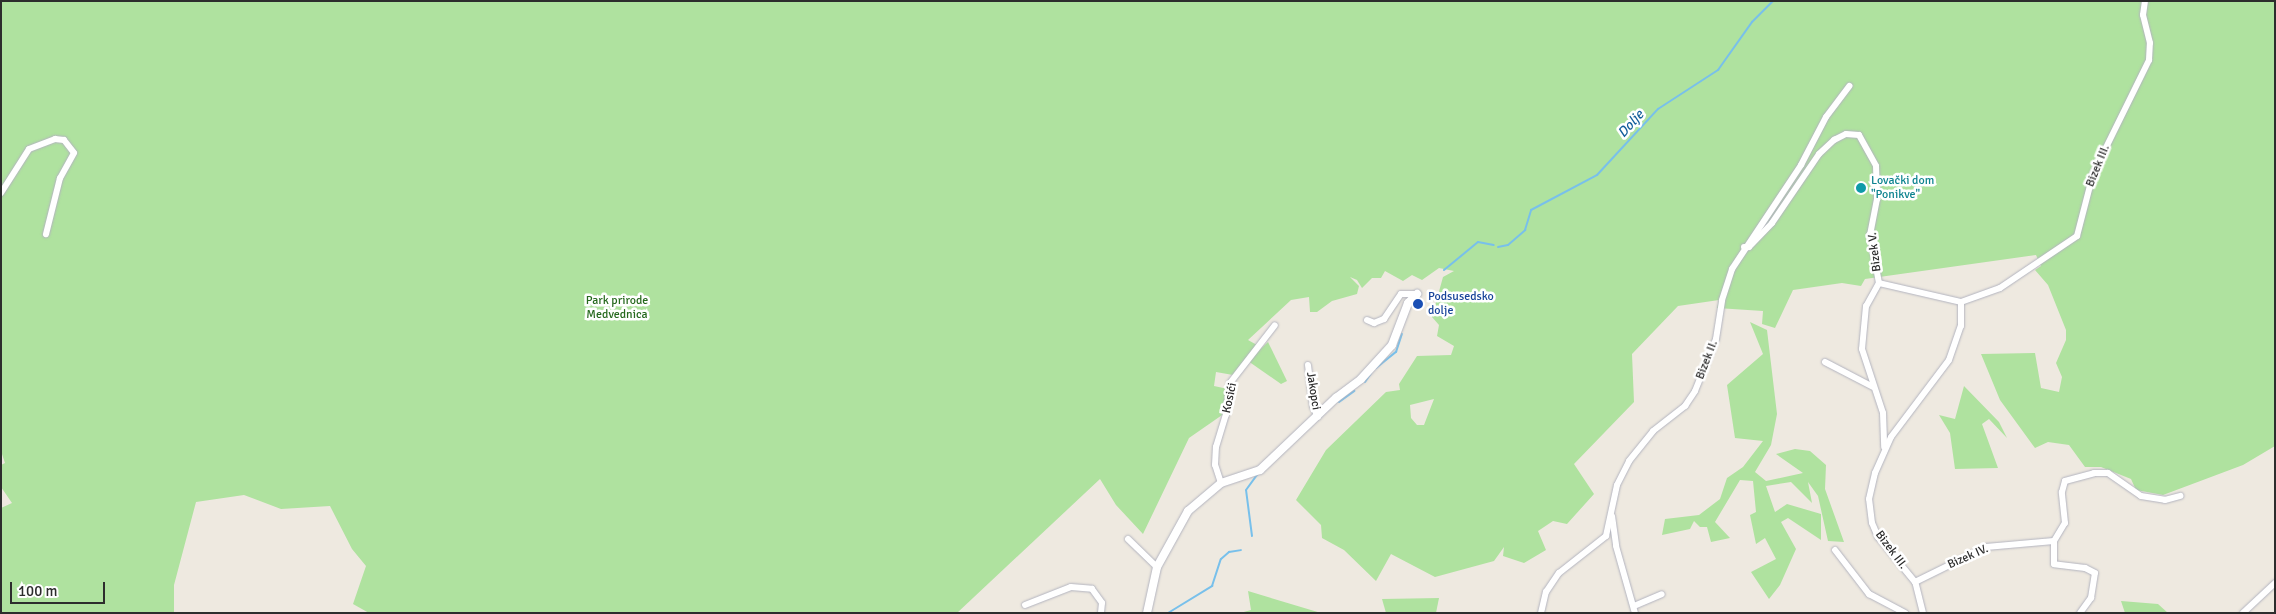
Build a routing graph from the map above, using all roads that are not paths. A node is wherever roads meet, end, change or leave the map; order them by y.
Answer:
1 (2145, 1) edge
2 (1849, 86) dead end
3 (1, 193) edge
4 (46, 234) dead end
5 (1744, 247) junction
6 (1879, 283) junction
7 (1417, 294) joint
8 (1961, 302) junction
9 (1367, 320) dead end
10 (1275, 325) dead end
11 (1825, 362) dead end
12 (1308, 365) dead end
13 (1874, 387) junction
14 (1318, 418) junction
15 (1884, 449) junction
16 (1221, 482) junction
17 (2180, 496) dead end
18 (1612, 512) junction
19 (1128, 539) dead end
20 (2054, 541) junction
21 (1835, 550) dead end
22 (1157, 566) junction
23 (1915, 582) junction
24 (2275, 583) edge
25 (1662, 594) dead end
26 (1025, 605) dead end
27 (1634, 609) edge
28 (1101, 613) edge
29 (1147, 613) edge
30 (1541, 613) edge
31 (1905, 613) edge
32 (1923, 613) edge
33 (2080, 613) edge
34 (2243, 613) edge

1 - 8 street, Bizek III.
2 - 5 street, Bizek II.
3 - 4 street
5 - 6 street, Bizek V.
5 - 18 street, Bizek II.
6 - 8 street
6 - 13 street, Bizek V.
7 - 9 street
7 - 14 street
8 - 15 street, Bizek III.
10 - 16 street, Kosići
11 - 13 street
12 - 14 street, Jakopci
13 - 15 street, Bizek V.
14 - 16 street
15 - 23 street, Bizek III.
16 - 22 street
17 - 20 street
18 - 27 street
18 - 30 street, Bizek II.
19 - 22 street
20 - 23 street, Bizek IV.
20 - 33 street
21 - 31 street
22 - 29 street
23 - 32 street, Bizek III.
24 - 34 street
25 - 27 street
26 - 28 street

